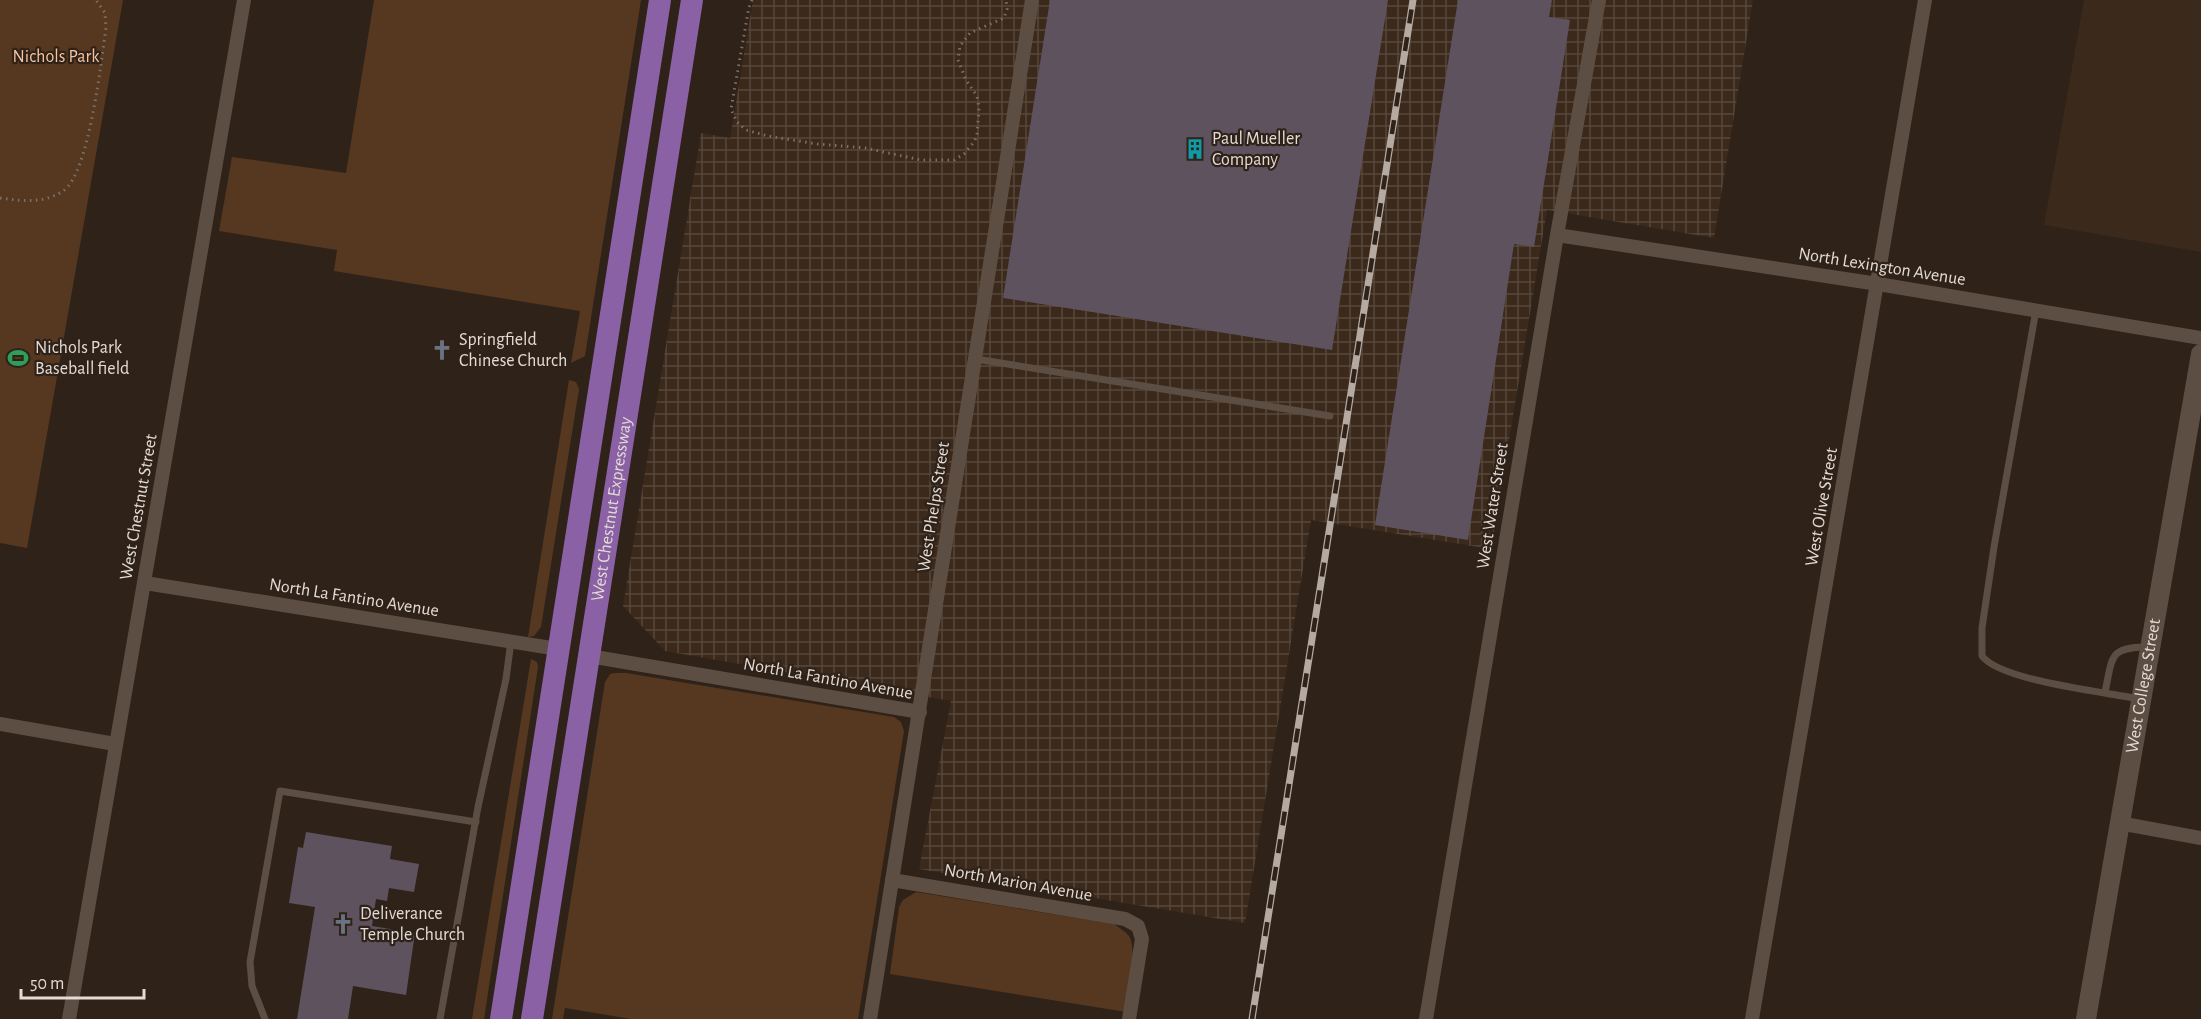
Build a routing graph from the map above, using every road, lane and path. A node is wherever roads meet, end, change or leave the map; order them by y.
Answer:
1 (96, 0) edge
2 (244, 0) edge
3 (660, 0) edge
4 (692, 0) edge
5 (752, 0) edge
6 (1006, 0) edge
7 (1032, 0) edge
8 (1599, 0) edge
9 (1925, 0) edge
10 (0, 198) edge
11 (1557, 235) junction
12 (1878, 284) junction
13 (2036, 310) junction
14 (2201, 338) edge
15 (2201, 354) edge
16 (976, 359) junction
17 (1330, 416) dead end
18 (145, 583) junction
19 (511, 641) junction
20 (2150, 647) junction
21 (558, 649) junction
22 (589, 656) junction
23 (2105, 692) junction
24 (2141, 699) junction
25 (920, 712) junction
26 (0, 724) edge
27 (115, 744) junction
28 (476, 822) junction
29 (2119, 823) junction
30 (2201, 838) edge
31 (892, 880) junction
32 (69, 1019) edge
33 (265, 1019) edge
34 (440, 1019) edge
35 (501, 1019) edge
36 (532, 1019) edge
37 (870, 1019) edge
38 (1129, 1019) edge
39 (1426, 1019) edge
40 (1752, 1019) edge
41 (2086, 1019) edge

1 - 10 path
2 - 18 street, West Chestnut Street
3 - 21 main road, West Chestnut Expressway
4 - 22 main road, West Chestnut Expressway
5 - 6 path
7 - 16 street, West Phelps Street
8 - 11 street, West Water Street
9 - 12 street, West Olive Street
11 - 12 street, North Lexington Avenue
11 - 39 street, West Water Street
12 - 13 street, North Lexington Avenue
12 - 40 street, West Olive Street
13 - 14 street, North Lexington Avenue
13 - 23 lane
15 - 20 main road, West College Street
16 - 17 lane
16 - 25 street, West Phelps Street
18 - 19 street, North La Fantino Avenue
18 - 27 street, West Chestnut Street
19 - 21 street, North La Fantino Avenue
19 - 28 lane
20 - 23 lane
20 - 24 main road, West College Street
21 - 35 main road, West Chestnut Expressway
22 - 25 street, North La Fantino Avenue
22 - 36 main road, West Chestnut Expressway
23 - 24 lane
24 - 29 main road, West College Street
25 - 31 street, West Phelps Street
26 - 27 street
27 - 32 street, West Chestnut Street
28 - 33 lane
28 - 34 lane
29 - 30 street
29 - 41 main road, West College Street
31 - 37 street, West Phelps Street
31 - 38 street, North Marion Avenue

